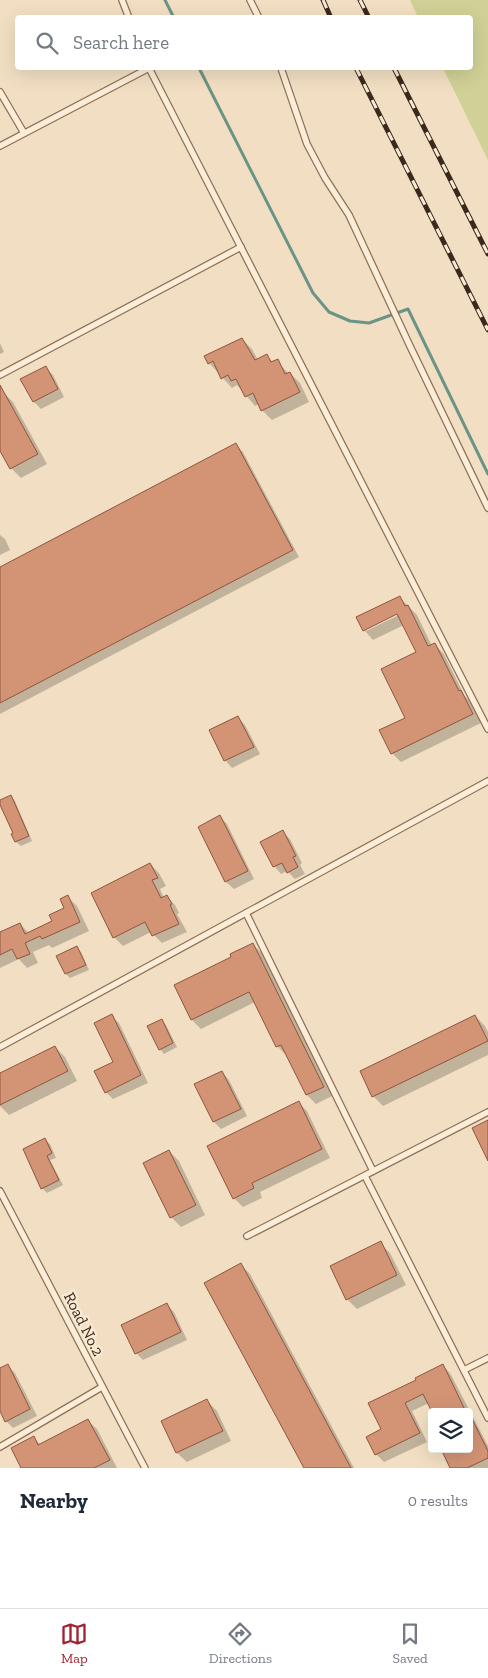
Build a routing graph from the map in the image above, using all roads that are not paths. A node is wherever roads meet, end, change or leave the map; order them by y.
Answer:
1 (122, 0) edge
2 (250, 0) edge
3 (128, 15) edge
4 (258, 15) edge
5 (145, 70) edge
6 (150, 70) edge
7 (282, 70) edge
8 (0, 92) edge
9 (24, 133) junction
10 (0, 146) edge
11 (241, 247) junction
12 (0, 375) edge
13 (488, 508) edge
14 (488, 729) edge
15 (488, 781) edge
16 (246, 913) junction
17 (0, 1047) edge
18 (488, 1112) edge
19 (373, 1171) junction
20 (365, 1176) junction
21 (0, 1191) edge
22 (247, 1236) dead end
23 (488, 1358) edge
24 (464, 1370) junction
25 (102, 1387) junction
26 (488, 1418) edge
27 (0, 1447) edge
28 (145, 1468) edge

1 - 3 lane
2 - 4 lane
5 - 9 lane
6 - 11 lane
7 - 13 lane
8 - 9 lane
9 - 10 lane
11 - 12 lane
11 - 14 lane
15 - 16 lane
16 - 17 lane
16 - 19 lane
18 - 19 lane
19 - 20 lane
20 - 22 lane
20 - 24 lane
21 - 25 lane, Road No.2
23 - 24 lane
24 - 26 lane
25 - 27 lane
25 - 28 lane, Road No.2

